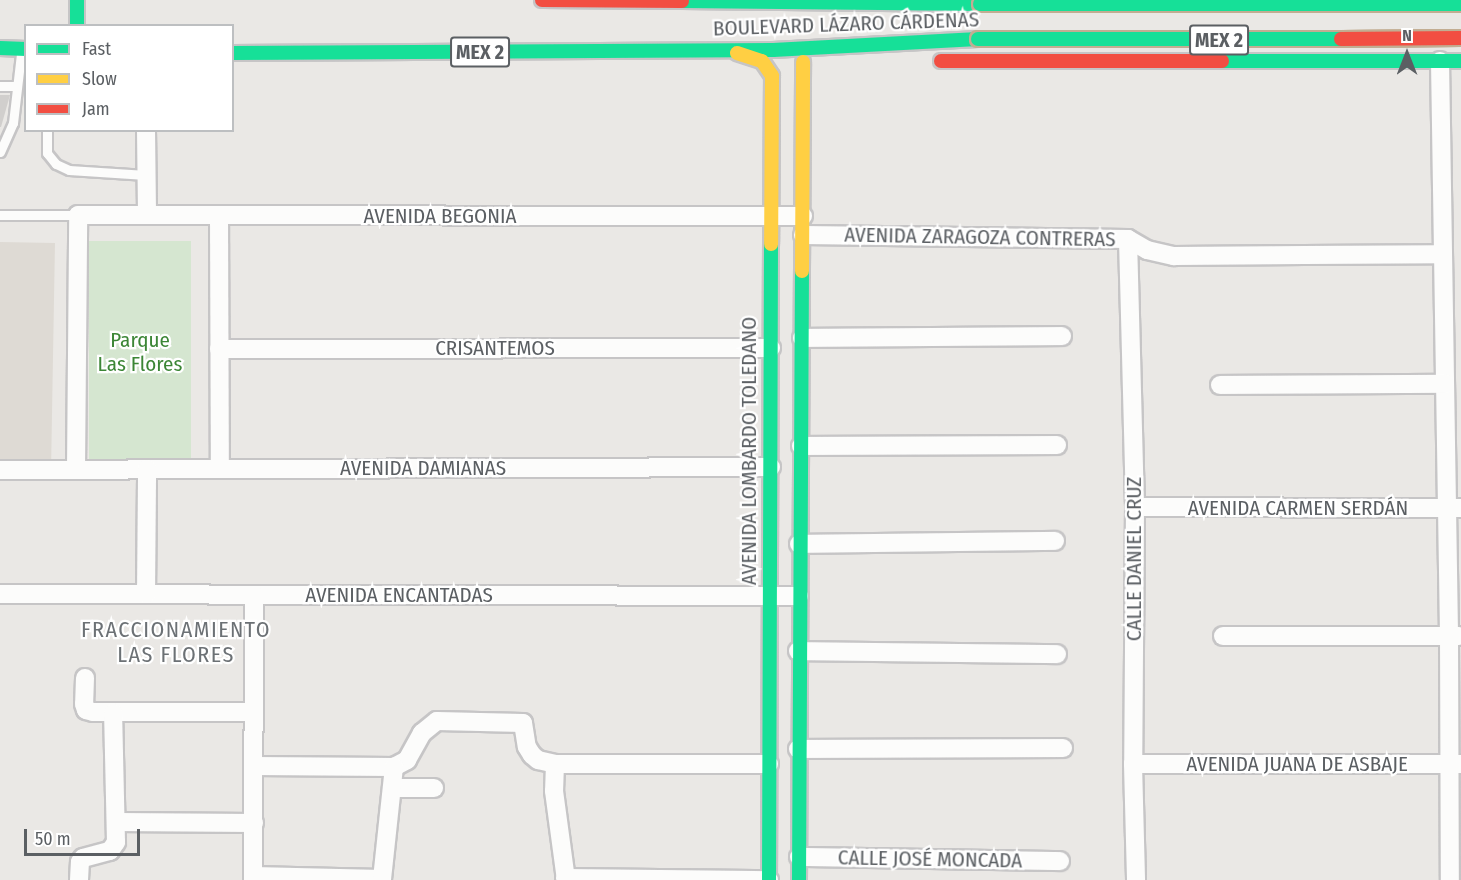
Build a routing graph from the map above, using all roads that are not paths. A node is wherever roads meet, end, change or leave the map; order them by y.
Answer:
1 (77, 0) edge
2 (542, 0) edge
3 (1423, 0) edge
4 (762, 1) edge
5 (1298, 2) edge
6 (1461, 4) edge
7 (77, 24) edge
8 (1461, 38) edge
9 (0, 48) edge
10 (24, 49) edge
11 (773, 50) junction
12 (728, 51) junction
13 (1461, 51) edge
14 (234, 53) edge
15 (930, 61) dead end
16 (1440, 61) junction
17 (1461, 61) edge
18 (803, 62) junction
19 (827, 62) dead end
20 (0, 86) edge
21 (16, 86) junction
22 (47, 132) edge
23 (146, 132) edge
24 (0, 152) edge
25 (146, 174) junction
26 (0, 215) edge
27 (78, 215) junction
28 (147, 215) junction
29 (219, 215) junction
30 (803, 216) junction
31 (772, 217) junction
32 (803, 236) junction
33 (1128, 239) junction
34 (1442, 254) junction
35 (1062, 336) dead end
36 (802, 338) junction
37 (771, 348) junction
38 (219, 349) junction
39 (1445, 384) junction
40 (1220, 385) dead end
41 (1057, 445) dead end
42 (801, 446) junction
43 (771, 467) junction
44 (220, 468) junction
45 (76, 469) junction
46 (147, 469) junction
47 (0, 470) edge
48 (1135, 507) junction
49 (1454, 509) edge
50 (1055, 541) dead end
51 (799, 544) junction
52 (0, 594) edge
53 (146, 594) junction
54 (255, 595) junction
55 (770, 596) junction
56 (799, 596) junction
57 (1224, 636) dead end
58 (1455, 636) edge
59 (798, 651) junction
60 (1057, 654) dead end
61 (85, 678) dead end
62 (254, 712) junction
63 (113, 713) junction
64 (1063, 748) dead end
65 (798, 749) junction
66 (555, 764) junction
67 (769, 764) junction
68 (1133, 764) junction
69 (1456, 764) edge
70 (253, 766) junction
71 (394, 767) junction
72 (393, 788) junction
73 (434, 788) dead end
74 (116, 822) junction
75 (254, 823) junction
76 (799, 857) junction
77 (1060, 861) dead end
78 (79, 874) edge
79 (253, 878) edge
80 (382, 879) edge
81 (565, 879) edge
82 (769, 880) edge
83 (799, 880) edge
84 (1136, 880) edge
85 (1450, 880) edge

1 - 7 main road
2 - 4 main road, BOULEVARD LÁZARO CÁRDENAS / MEX 2
3 - 13 main road
4 - 5 main road, BOULEVARD LÁZARO CÁRDENAS / MEX 2, bridge
5 - 6 main road, BOULEVARD LÁZARO CÁRDENAS / MEX 2, bridge
8 - 11 main road, BOULEVARD LÁZARO CÁRDENAS / MEX 2, bridge
9 - 10 main road
10 - 21 lane
11 - 12 main road, BOULEVARD LÁZARO CÁRDENAS / MEX 2
11 - 18 main road
12 - 14 main road, BOULEVARD LÁZARO CÁRDENAS / MEX 2
12 - 31 main road, AVENIDA LOMBARDO TOLEDANO
15 - 16 main road
16 - 17 main road
16 - 34 street
18 - 19 main road
18 - 30 main road
20 - 21 lane
21 - 24 lane
22 - 25 lane
23 - 25 street
25 - 28 street
26 - 27 lane
27 - 28 street, AVENIDA BEGONIA
27 - 45 street
28 - 29 street, AVENIDA BEGONIA
29 - 31 street, AVENIDA BEGONIA
29 - 38 street
30 - 31 street, AVENIDA BEGONIA
30 - 32 main road
31 - 37 main road, AVENIDA LOMBARDO TOLEDANO
32 - 33 street, AVENIDA ZARAGOZA CONTRERAS
32 - 36 main road
33 - 34 street, AVENIDA ZARAGOZA CONTRERAS
33 - 48 street, CALLE DANIEL CRUZ
34 - 39 street
35 - 36 street
36 - 42 main road
37 - 38 street, CRISANTEMOS
37 - 43 main road, AVENIDA LOMBARDO TOLEDANO
38 - 44 street
39 - 40 street
39 - 49 street
41 - 42 street
42 - 51 main road
43 - 44 street, AVENIDA DAMIANAS
43 - 55 main road, AVENIDA LOMBARDO TOLEDANO
44 - 46 street, AVENIDA DAMIANAS
45 - 46 street, AVENIDA DAMIANAS
45 - 47 street, AVENIDA DAMIANAS
46 - 53 street
48 - 49 street, AVENIDA CARMEN SERDÁN
48 - 68 street, CALLE DANIEL CRUZ
49 - 58 street
50 - 51 street
51 - 56 main road
52 - 53 street, AVENIDA ENCANTADAS
53 - 54 street, AVENIDA ENCANTADAS
54 - 55 street, AVENIDA ENCANTADAS
54 - 62 street
55 - 56 street, AVENIDA ENCANTADAS
55 - 67 main road, AVENIDA LOMBARDO TOLEDANO
56 - 59 main road
57 - 58 street
58 - 69 street
59 - 60 street
59 - 65 main road
61 - 63 street
62 - 63 street
62 - 70 street
63 - 74 street
64 - 65 street
65 - 76 main road
66 - 67 street
66 - 71 street
66 - 81 street
67 - 82 main road, AVENIDA LOMBARDO TOLEDANO
68 - 69 street, AVENIDA JUANA DE ASBAJE
68 - 84 street, CALLE DANIEL CRUZ
69 - 85 street
70 - 71 street
70 - 75 street
71 - 72 street
72 - 73 street
72 - 80 street
74 - 75 street
74 - 78 street
75 - 79 street
76 - 77 street, CALLE JOSÉ MONCADA
76 - 83 main road
79 - 80 street
81 - 82 street

